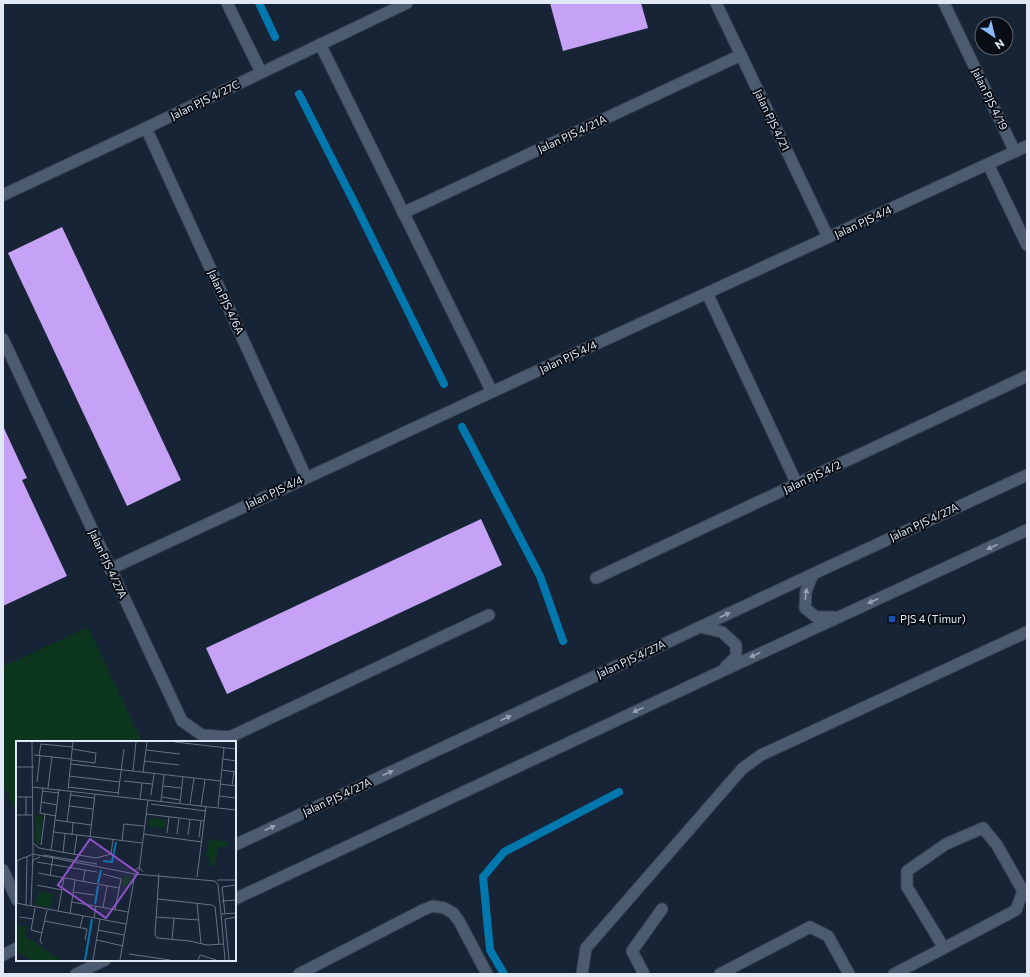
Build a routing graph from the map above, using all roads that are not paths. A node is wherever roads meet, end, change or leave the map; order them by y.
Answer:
1 (227, 3) edge
2 (407, 3) edge
3 (716, 3) edge
4 (944, 3) edge
5 (320, 44) junction
6 (741, 55) junction
7 (261, 72) junction
8 (146, 128) junction
9 (1027, 146) edge
10 (1015, 152) junction
11 (988, 164) junction
12 (3, 195) edge
13 (403, 213) junction
14 (828, 237) junction
15 (1027, 245) edge
16 (707, 293) junction
17 (3, 338) edge
18 (1027, 376) edge
19 (492, 392) junction
20 (1027, 475) edge
21 (306, 477) junction
22 (797, 484) junction
23 (1027, 530) edge
24 (110, 569) junction
25 (813, 574) junction
26 (596, 578) dead end
27 (489, 615) dead end
28 (838, 617) junction
29 (700, 627) junction
30 (1027, 632) edge
31 (720, 672) junction
32 (236, 845) edge
33 (3, 870) edge
34 (16, 898) edge
35 (236, 899) edge
36 (662, 909) dead end
37 (16, 948) edge
38 (944, 948) junction
39 (3, 955) edge
40 (103, 961) edge
41 (76, 974) edge
42 (299, 974) edge
43 (487, 974) edge
44 (582, 974) edge
45 (644, 974) edge
46 (720, 974) edge
47 (849, 974) edge
48 (894, 974) edge

1 - 7 street
2 - 5 street, Jalan PJS 4/27C
3 - 6 street, Jalan PJS 4/21
4 - 10 street, Jalan PJS 4/19
5 - 7 street, Jalan PJS 4/27C
5 - 13 street
6 - 13 street, Jalan PJS 4/21A
6 - 14 street, Jalan PJS 4/21
7 - 8 street, Jalan PJS 4/27C
8 - 12 street, Jalan PJS 4/27C
8 - 21 street, Jalan PJS 4/6A
9 - 10 street, Jalan PJS 4/4
10 - 11 street, Jalan PJS 4/4
11 - 14 street, Jalan PJS 4/4
11 - 15 street
13 - 19 street
14 - 16 street, Jalan PJS 4/4
16 - 19 street, Jalan PJS 4/4
16 - 22 street
17 - 24 street, Jalan PJS 4/27A
18 - 22 street, Jalan PJS 4/2
19 - 21 street, Jalan PJS 4/4
20 - 25 street, Jalan PJS 4/27A
21 - 24 street, Jalan PJS 4/4
22 - 26 street, Jalan PJS 4/2
23 -> 28 street
24 - 27 street, Jalan PJS 4/27A
28 -> 25 street
29 -> 25 street, Jalan PJS 4/27A
28 -> 31 street
29 - 31 street
32 -> 29 street, Jalan PJS 4/27A
30 - 44 street
31 -> 35 street
33 - 34 street
36 - 45 street
37 - 39 street
38 - 38 street
38 - 48 street
40 - 41 street
42 - 43 street
46 - 47 street

